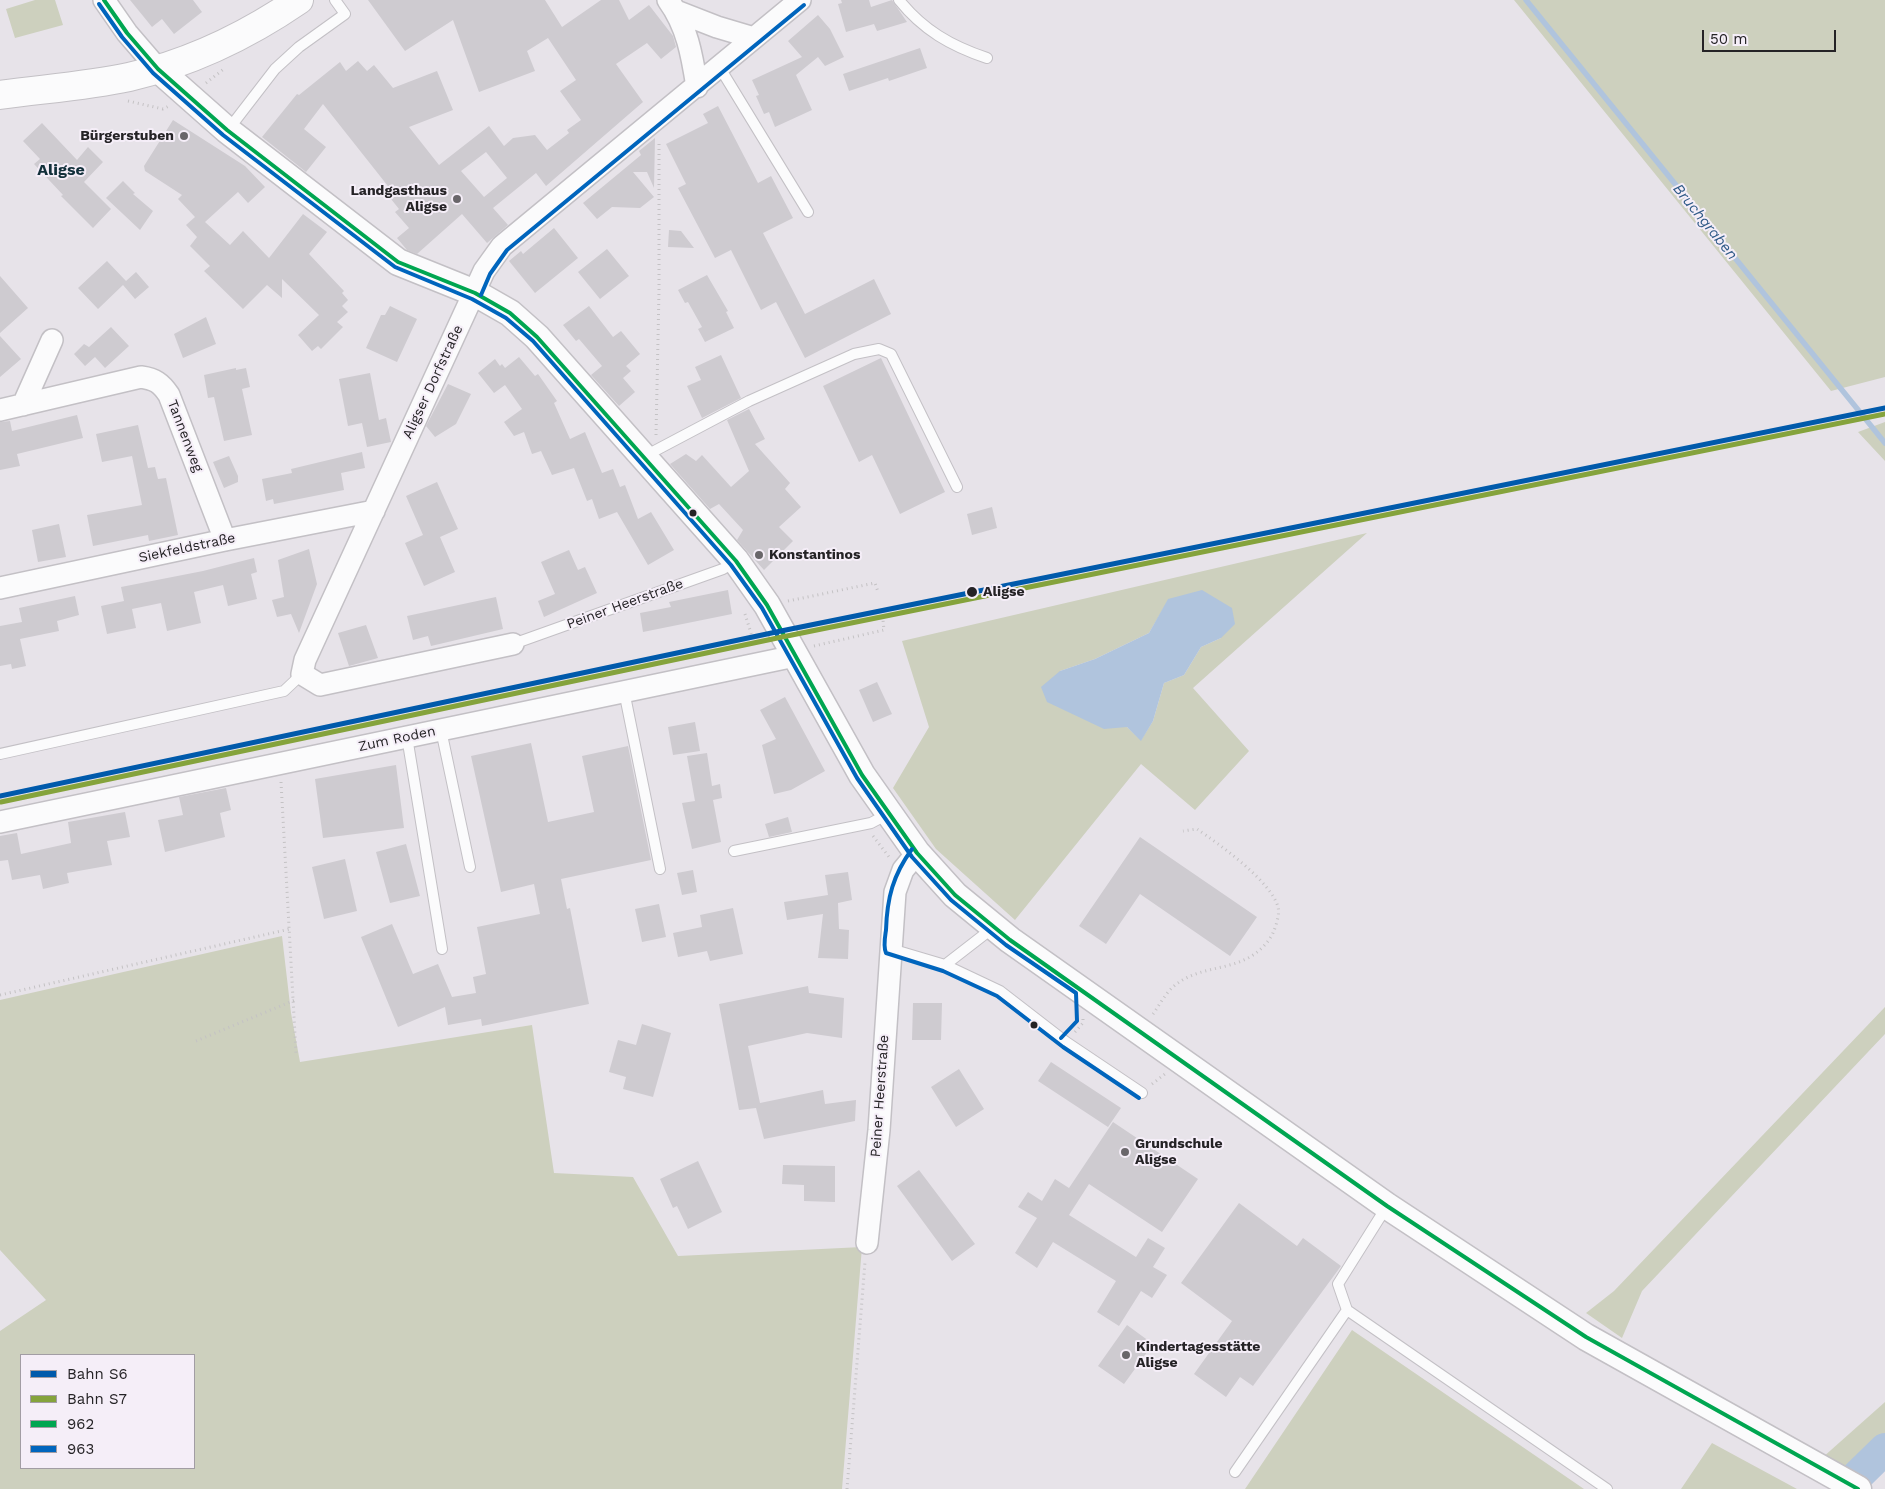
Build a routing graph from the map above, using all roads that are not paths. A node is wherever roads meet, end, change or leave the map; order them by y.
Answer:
1 (104, 0) edge
2 (299, 0) edge
3 (335, 0) edge
4 (800, 0) edge
5 (899, 0) edge
6 (672, 6) edge
7 (754, 38) junction
8 (987, 58) dead end
9 (720, 68) junction
10 (158, 69) junction
11 (697, 87) junction
12 (0, 95) edge
13 (227, 130) junction
14 (808, 212) dead end
15 (475, 293) junction
16 (52, 340) dead end
17 (23, 405) junction
18 (0, 410) edge
19 (649, 453) junction
20 (957, 487) dead end
21 (374, 511) junction
22 (225, 540) junction
23 (736, 561) junction
24 (0, 588) edge
25 (513, 644) joint
26 (794, 656) junction
27 (302, 674) junction
28 (624, 691) junction
29 (441, 730) junction
30 (407, 737) junction
31 (0, 754) edge
32 (889, 813) junction
33 (0, 822) edge
34 (734, 851) dead end
35 (917, 853) junction
36 (470, 867) dead end
37 (660, 869) dead end
38 (994, 927) junction
39 (442, 949) dead end
40 (891, 949) junction
41 (945, 965) junction
42 (1142, 1093) road end
43 (1387, 1206) junction
44 (867, 1244) road end
45 (1347, 1310) junction
46 (1235, 1472) dead end
47 (1606, 1489) edge
48 (1858, 1489) edge

1 - 10 street
2 - 10 main road
3 - 13 lane
4 - 7 street, Aligser Dorfstraße
5 - 8 lane
6 - 7 street
6 - 11 street
7 - 9 street, Aligser Dorfstraße
9 - 11 street, Aligser Dorfstraße
9 - 14 lane
10 - 12 main road
10 - 13 street
11 - 15 street, Aligser Dorfstraße
13 - 15 street
15 - 19 street
15 - 21 street, Aligser Dorfstraße
16 - 17 street
17 - 18 street, Tannenweg
17 - 22 street, Tannenweg
19 - 20 lane
19 - 23 street
21 - 22 street, Siekfeldstraße
21 - 27 street, Aligser Dorfstraße
22 - 24 street, Siekfeldstraße
23 - 25 lane, Peiner Heerstraße
23 - 26 street
25 - 27 street
26 - 28 street, Zum Roden
26 - 32 street
27 - 31 lane
28 - 29 street, Zum Roden
28 - 37 lane
29 - 30 street, Zum Roden
29 - 36 lane
30 - 33 street, Zum Roden
30 - 39 lane
32 - 34 lane
32 - 35 street
35 - 38 street
35 - 40 street, Peiner Heerstraße
38 - 41 lane
38 - 43 street
40 - 41 lane
40 - 44 street, Peiner Heerstraße
41 - 42 lane
43 - 45 lane
43 - 48 street
45 - 46 lane
45 - 47 lane

